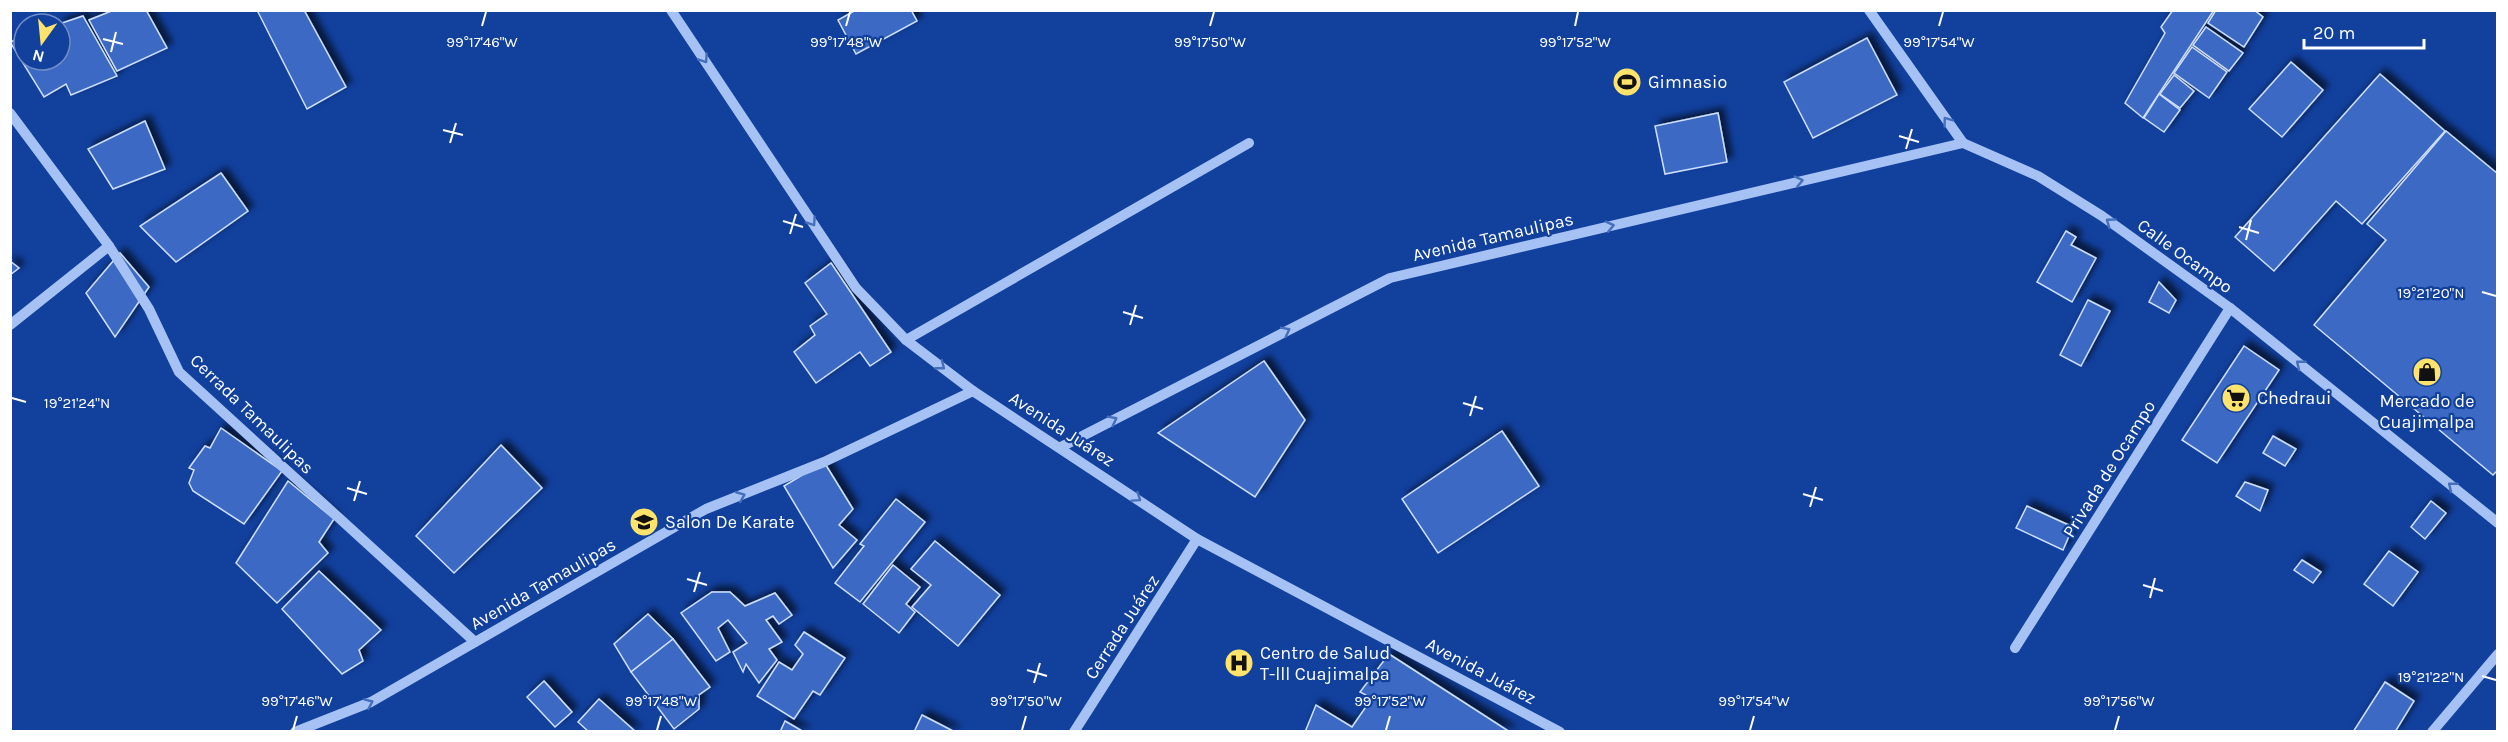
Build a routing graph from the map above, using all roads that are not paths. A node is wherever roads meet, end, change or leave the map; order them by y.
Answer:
1 (672, 10) edge
2 (1869, 10) edge
3 (10, 113) edge
4 (1249, 143) dead end
5 (1963, 143) junction
6 (109, 246) junction
7 (2230, 308) junction
8 (10, 325) edge
9 (906, 340) junction
10 (973, 391) junction
11 (1061, 447) junction
12 (2498, 523) edge
13 (1197, 539) junction
14 (475, 642) junction
15 (2016, 648) dead end
16 (2498, 654) edge
17 (295, 732) edge
18 (1074, 732) edge
19 (1560, 732) edge
20 (2432, 732) edge

1 -> 9 street, Avenida Juárez
5 -> 2 street
3 - 6 street, Cerrada Tamaulipas
4 - 9 street
7 -> 5 street, Calle Ocampo
11 -> 5 street, Avenida Tamaulipas
6 - 8 street
6 - 14 street, Cerrada Tamaulipas
12 -> 7 street, Calle Ocampo
7 - 15 street, Privada de Ocampo
9 -> 10 street, Avenida Juárez
10 - 11 street, Avenida Juárez
14 -> 10 street, Avenida Tamaulipas
11 -> 13 street, Avenida Juárez
13 - 18 street, Cerrada Juárez
13 - 19 street, Avenida Juárez
17 -> 14 street, Avenida Tamaulipas
16 - 20 street

